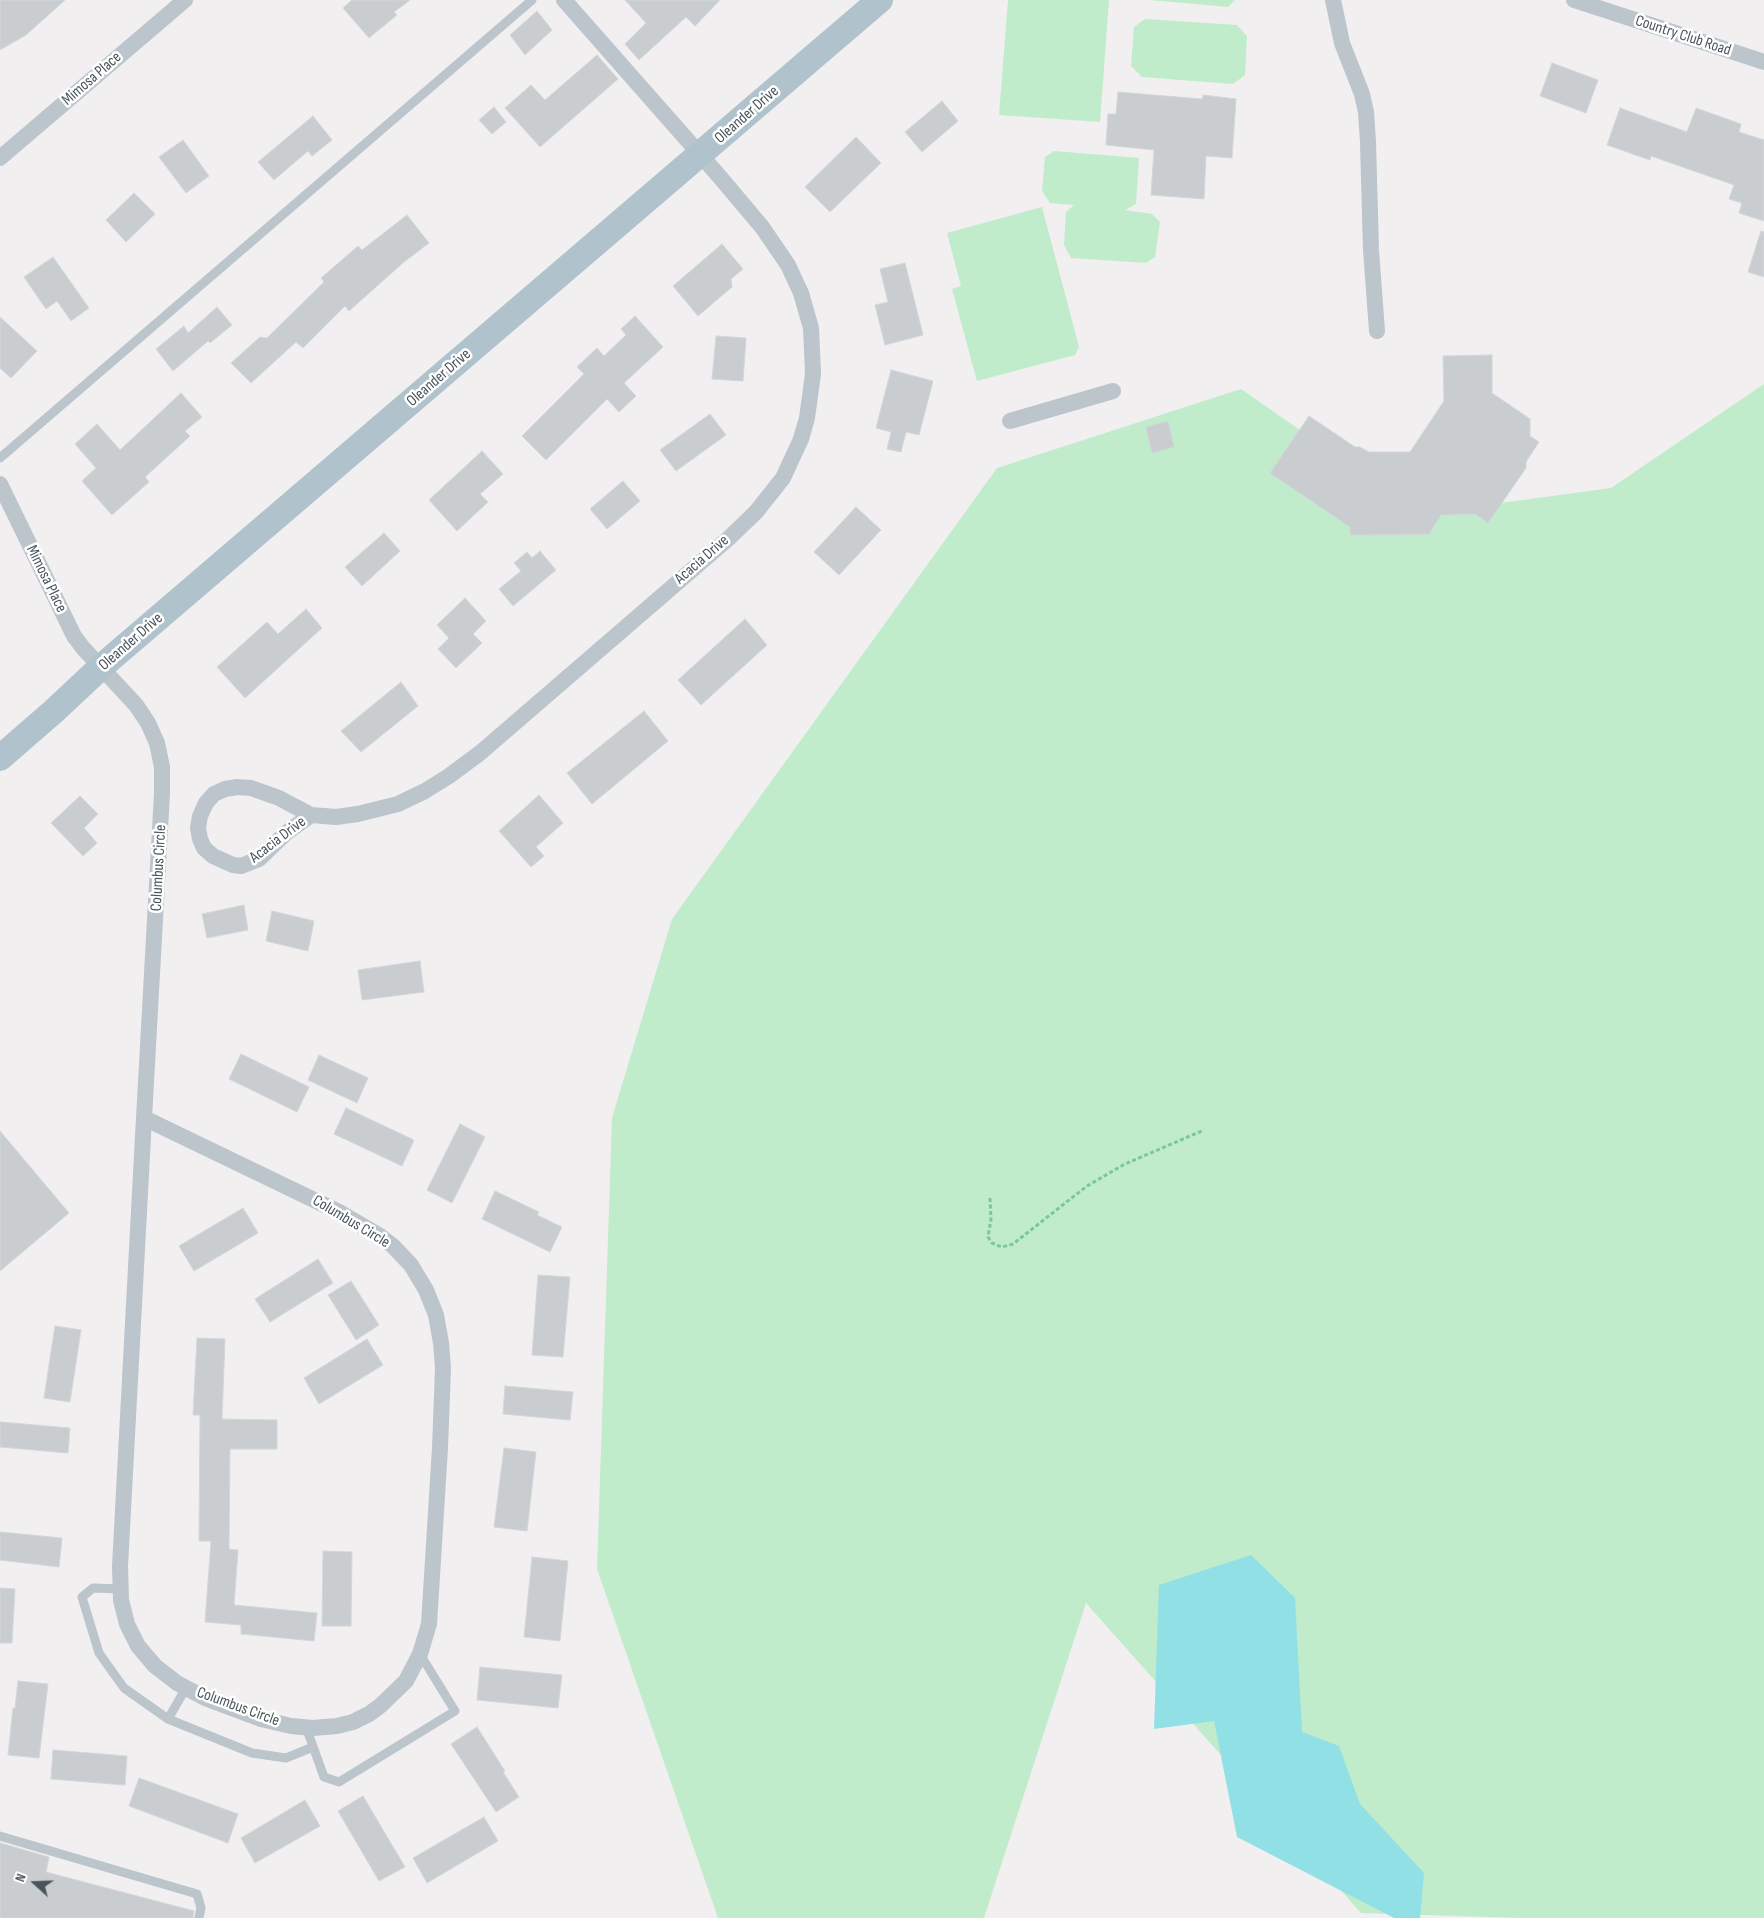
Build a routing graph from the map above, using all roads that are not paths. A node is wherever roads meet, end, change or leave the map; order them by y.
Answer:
1 (185, 0) edge
2 (532, 0) edge
3 (564, 0) edge
4 (880, 0) edge
5 (1332, 0) edge
6 (1574, 0) edge
7 (1764, 62) edge
8 (700, 155) junction
9 (1, 156) edge
10 (1376, 332) dead end
11 (1113, 391) dead end
12 (1010, 421) dead end
13 (0, 458) edge
14 (0, 484) edge
15 (5, 505) edge
16 (101, 667) junction
17 (0, 758) edge
18 (312, 815) junction
19 (144, 1118) junction
20 (120, 1589) junction
21 (420, 1654) junction
22 (186, 1688) junction
23 (168, 1719) junction
24 (306, 1727) junction
25 (313, 1747) junction
26 (0, 1836) edge
27 (199, 1918) edge

1 - 9 street, Mimosa Place
2 - 13 lane
3 - 8 street, Acacia Drive
4 - 8 main road, Oleander Drive
5 - 10 street
6 - 7 street, Country Club Road
8 - 16 main road, Oleander Drive
8 - 18 street, Acacia Drive
11 - 12 street
14 - 15 street, Mimosa Place
15 - 16 street, Mimosa Place
16 - 17 main road, Oleander Drive
16 - 19 street, Columbus Circle
18 - 18 street, Acacia Drive
19 - 20 street, Columbus Circle
19 - 21 street, Columbus Circle
20 - 22 street, Columbus Circle
20 - 23 lane
21 - 24 street, Columbus Circle
21 - 25 lane
22 - 23 lane
22 - 24 street, Columbus Circle
23 - 25 lane
24 - 25 lane
26 - 27 lane

